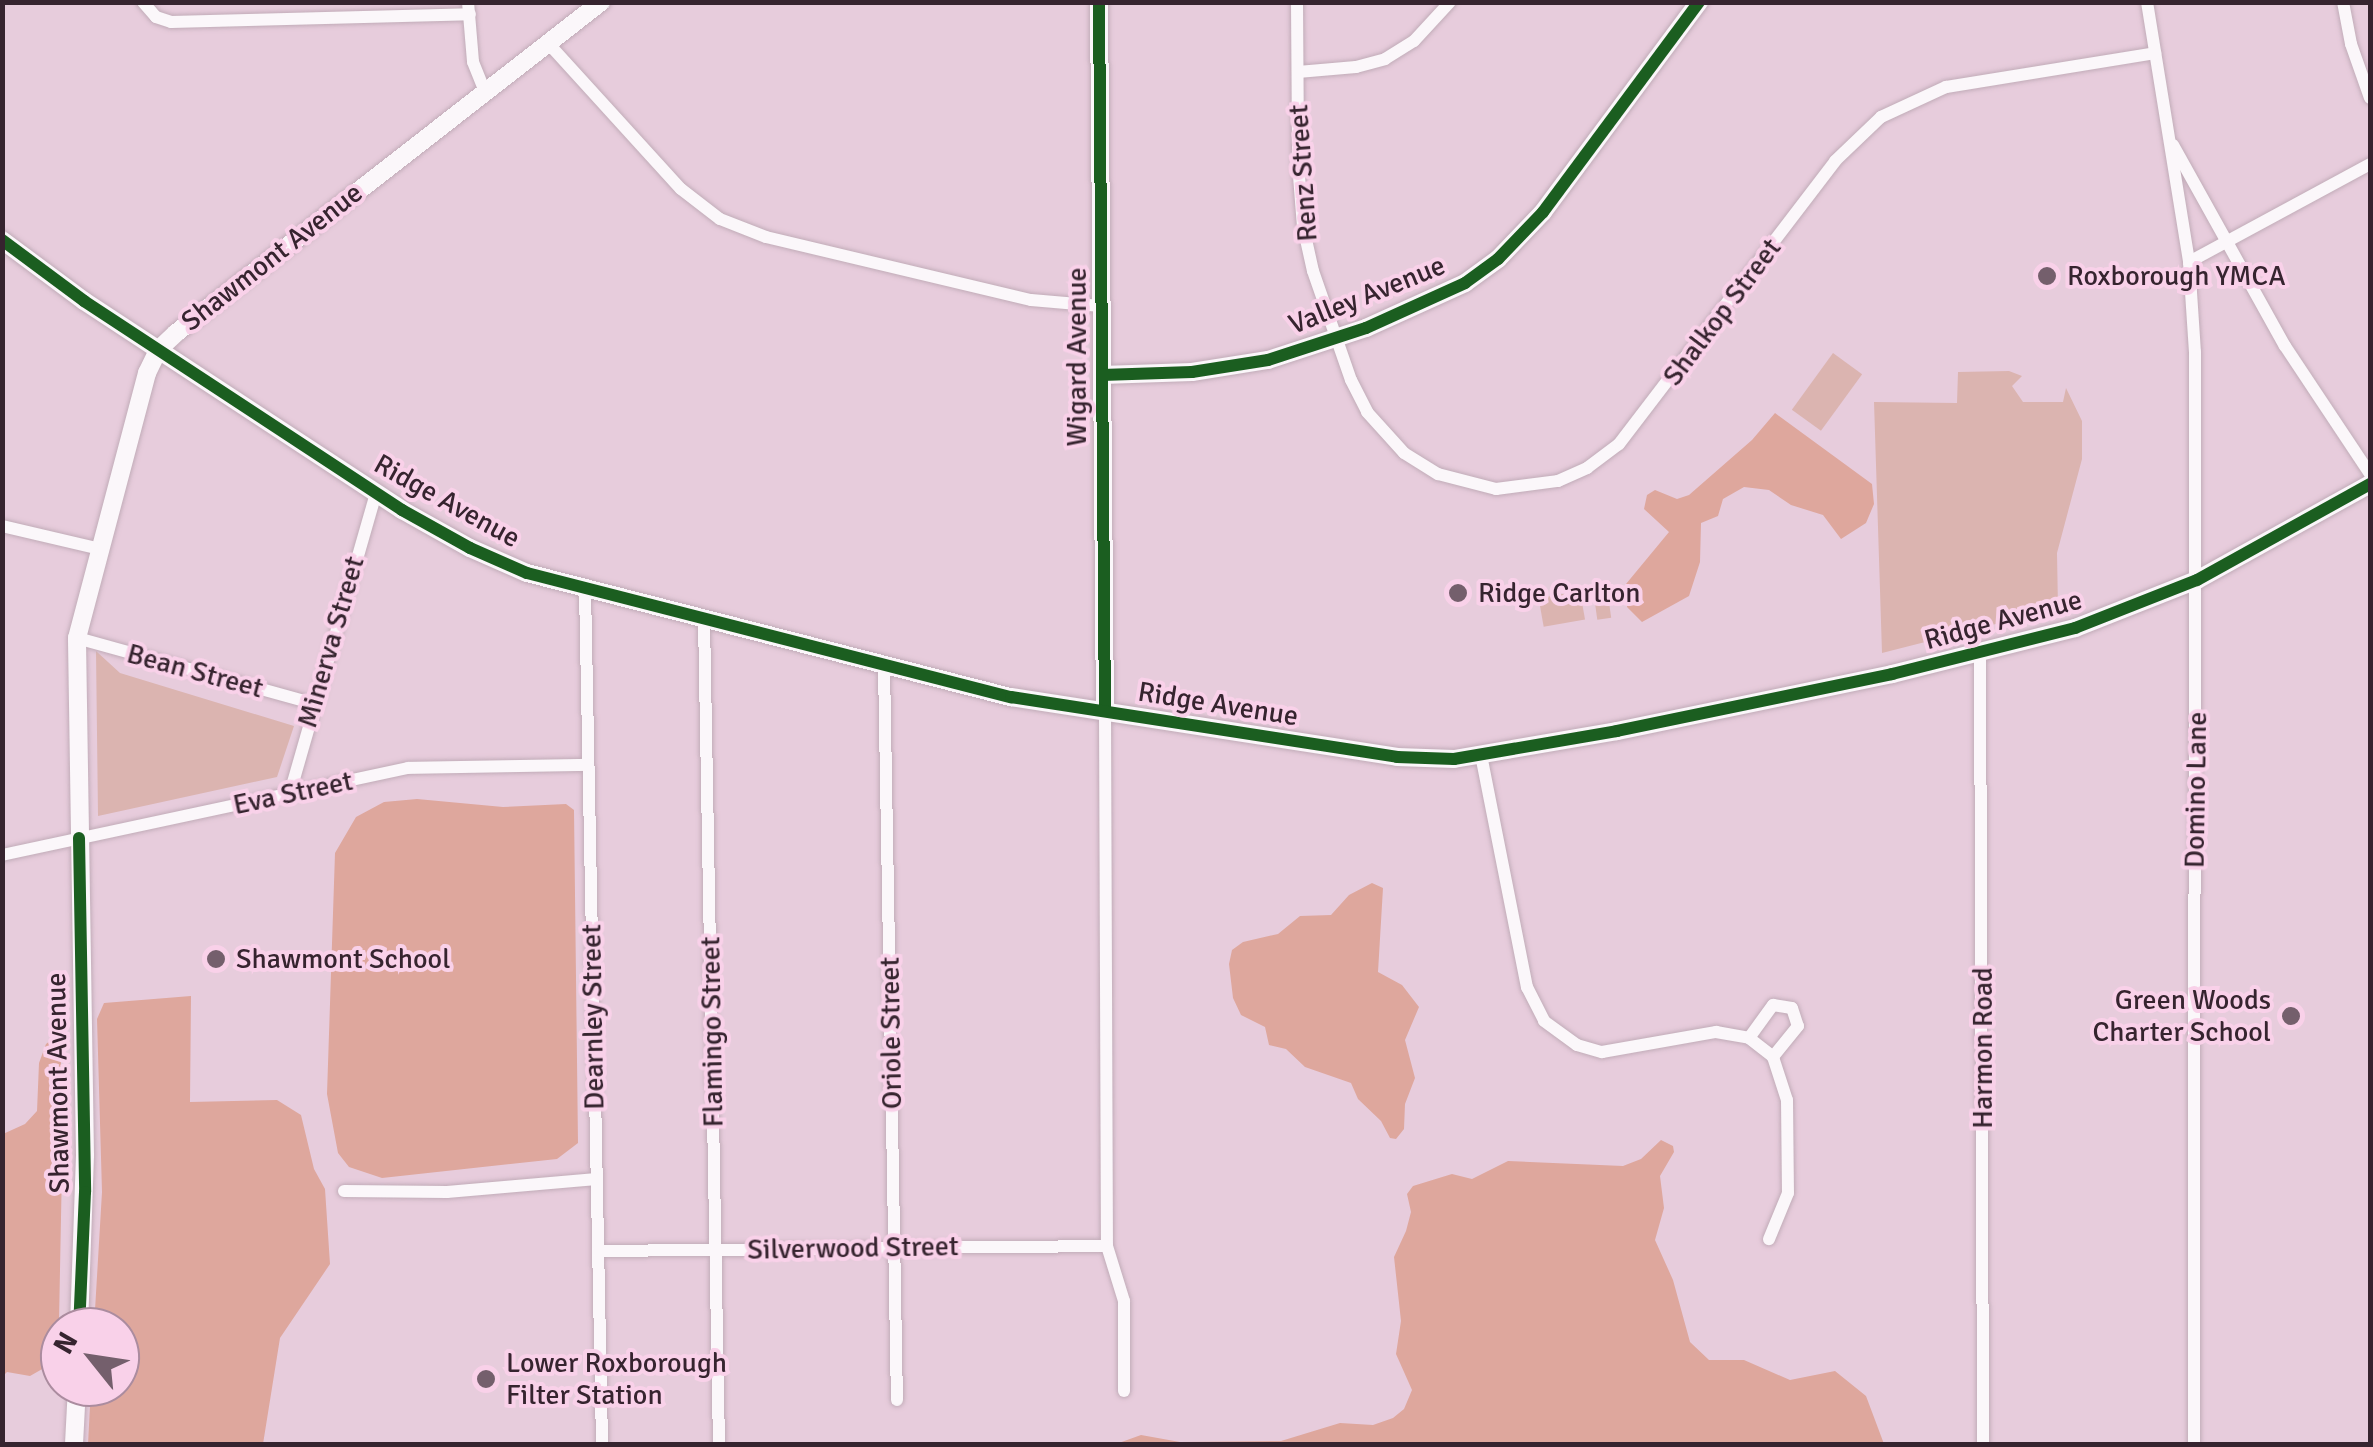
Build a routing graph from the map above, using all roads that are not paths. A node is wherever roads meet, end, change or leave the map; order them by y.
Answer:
1 (601, 2) edge
2 (1098, 2) edge
3 (1297, 2) edge
4 (1450, 2) edge
5 (1700, 2) edge
6 (2147, 2) edge
7 (2343, 2) edge
8 (146, 7) edge
9 (469, 8) edge
10 (548, 43) junction
11 (2155, 53) junction
12 (1298, 72) junction
13 (485, 92) junction
14 (2370, 98) edge
15 (2169, 138) junction
16 (2370, 164) edge
17 (2, 240) edge
18 (2228, 240) junction
19 (2189, 262) junction
20 (1102, 306) junction
21 (1336, 340) junction
22 (158, 350) junction
23 (1102, 375) junction
24 (2370, 474) edge
25 (2370, 484) edge
26 (376, 493) junction
27 (2, 526) edge
28 (100, 549) junction
29 (2197, 580) junction
30 (585, 589) junction
31 (704, 619) junction
32 (77, 638) junction
33 (1980, 652) junction
34 (884, 666) junction
35 (312, 703) junction
36 (1104, 711) junction
37 (1481, 754) junction
38 (587, 764) junction
39 (290, 793) junction
40 (79, 838) junction
41 (2, 855) edge
42 (1749, 1038) junction
43 (1773, 1058) junction
44 (596, 1179) junction
45 (344, 1191) dead end
46 (1769, 1239) dead end
47 (1108, 1246) junction
48 (896, 1248) junction
49 (716, 1250) junction
50 (598, 1251) junction
51 (80, 1307) edge
52 (1124, 1391) dead end
53 (897, 1400) dead end
54 (75, 1407) edge
55 (74, 1444) edge
56 (602, 1444) edge
57 (719, 1444) edge
58 (1983, 1444) edge
59 (2194, 1444) edge

1 - 10 main road, Shawmont Avenue
2 - 20 main road, Wigard Avenue
3 - 12 street, Renz Street
4 - 12 street
5 - 21 main road, Valley Avenue
6 - 11 street, Domino Lane
7 - 14 street
8 - 9 street
9 - 13 street
10 - 13 main road, Shawmont Avenue
10 - 20 street
11 - 15 street, Domino Lane
11 - 21 street, Shalkop Street
12 - 21 street, Renz Street
13 - 22 main road, Shawmont Avenue
15 - 18 street, Domino Lane
15 - 19 street, Domino Lane
16 - 18 street
17 - 22 main road, Ridge Avenue
18 - 19 street
18 - 24 street, Domino Lane
19 - 29 street, Domino Lane
20 - 23 main road, Wigard Avenue
21 - 23 main road, Valley Avenue
22 - 26 main road, Ridge Avenue
22 - 28 main road, Shawmont Avenue
23 - 36 main road, Wigard Avenue
25 - 29 main road, Ridge Avenue
26 - 30 main road, Ridge Avenue
26 - 35 street, Minerva Street
27 - 28 street
28 - 32 main road, Shawmont Avenue
29 - 33 main road, Ridge Avenue
29 - 59 street, Domino Lane
30 - 31 main road, Ridge Avenue
30 - 38 street, Dearnley Street
31 - 34 main road, Ridge Avenue
31 - 49 street, Flamingo Street
32 - 35 street, Bean Street
32 - 40 main road, Shawmont Avenue
33 - 37 main road, Ridge Avenue
33 - 58 street, Harmon Road
34 - 36 main road, Ridge Avenue
34 - 48 street, Oriole Street
35 - 39 street, Minerva Street
36 - 37 main road, Ridge Avenue
36 - 47 street, Wigard Avenue
37 - 42 street
38 - 39 street, Eva Street
38 - 44 street, Dearnley Street
39 - 40 street, Eva Street
40 - 41 street, Eva Street
40 - 51 main road, Shawmont Avenue
42 - 43 street
42 - 43 street
43 - 46 street
44 - 45 street
44 - 50 street, Dearnley Street
47 - 48 street, Silverwood Street
47 - 52 street, Wigard Avenue
48 - 49 street, Silverwood Street
48 - 53 street, Oriole Street
49 - 50 street, Silverwood Street
49 - 57 street, Flamingo Street
50 - 56 street, Dearnley Street
54 - 55 main road

